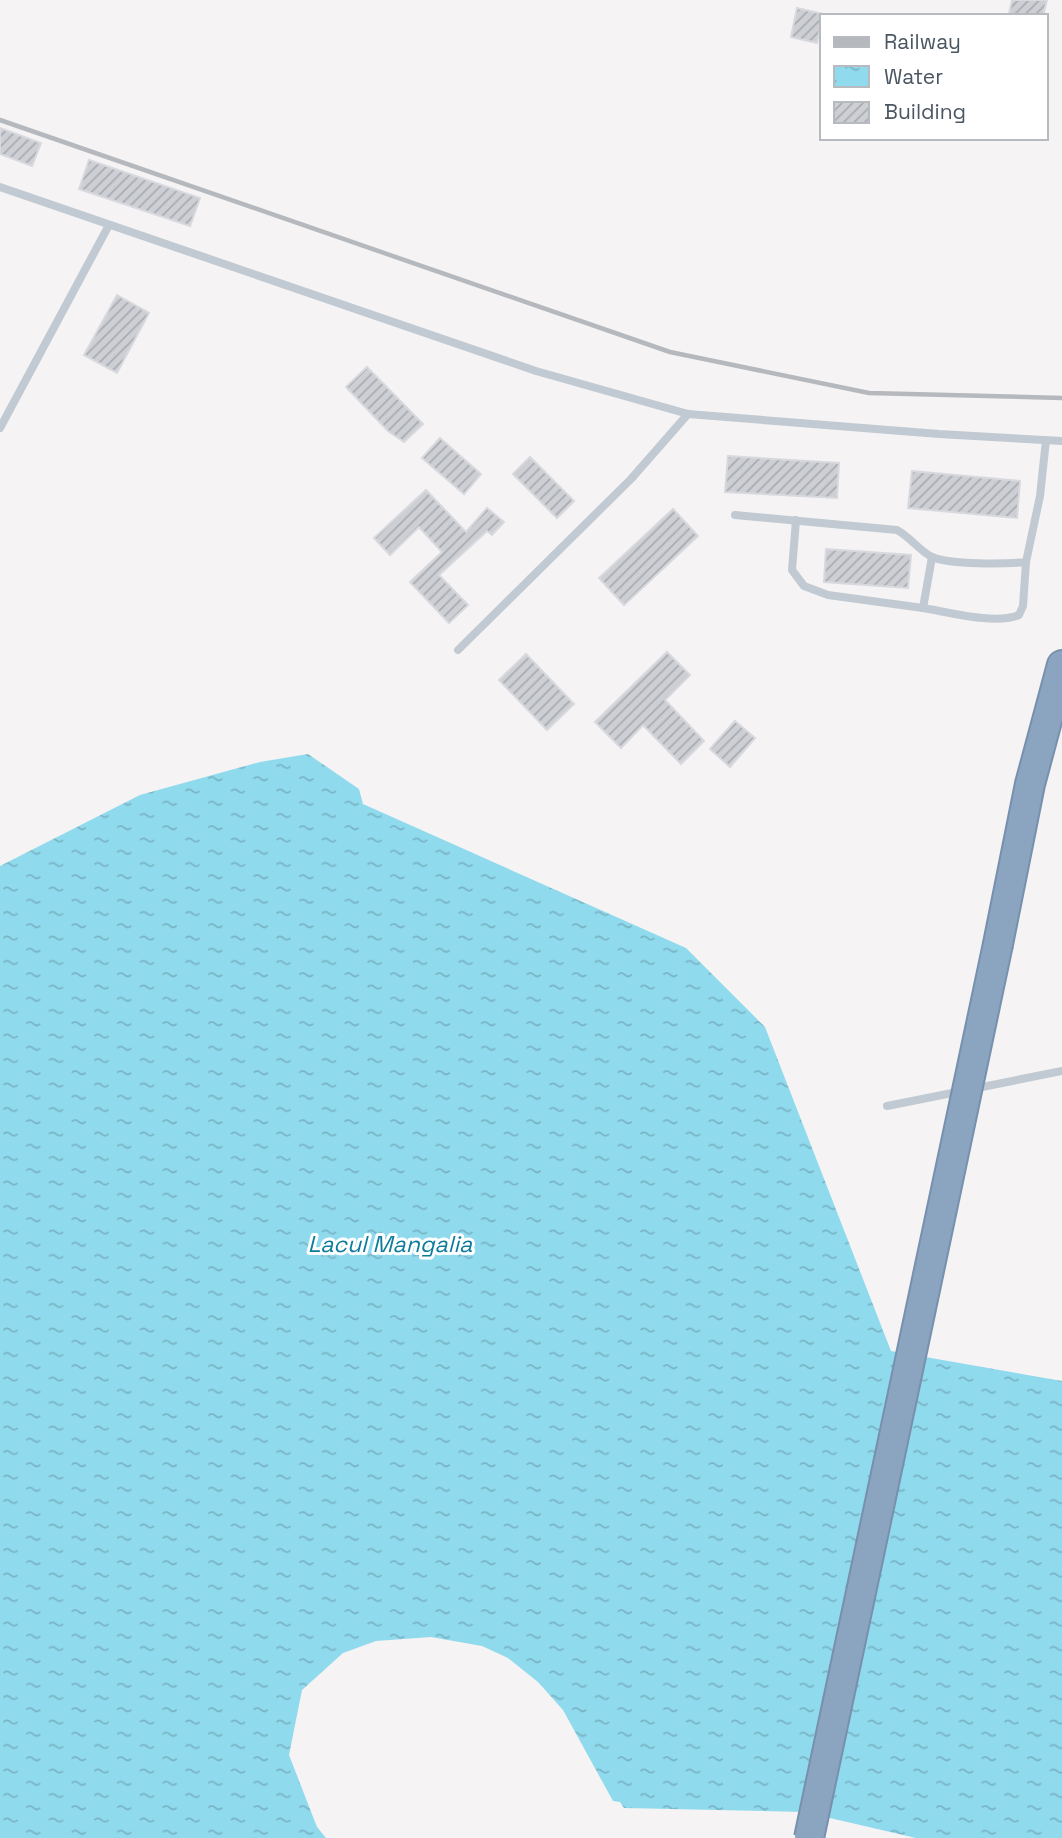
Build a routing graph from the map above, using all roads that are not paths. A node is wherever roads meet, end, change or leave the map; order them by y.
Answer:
1 (0, 187) edge
2 (109, 225) junction
3 (688, 414) junction
4 (0, 428) edge
5 (1046, 440) junction
6 (1062, 441) edge
7 (735, 515) dead end
8 (796, 520) junction
9 (932, 557) junction
10 (1026, 562) junction
11 (923, 608) junction
12 (458, 650) dead end
13 (1062, 665) edge
14 (1062, 1071) edge
15 (887, 1106) dead end
16 (809, 1838) edge

1 - 2 lane
2 - 3 lane
2 - 4 lane
3 - 5 lane
3 - 12 lane
5 - 6 lane
5 - 10 lane
7 - 8 lane
8 - 9 lane
8 - 11 lane
9 - 10 lane
9 - 11 lane
10 - 11 lane
13 - 16 highway, bridge
14 - 15 lane

